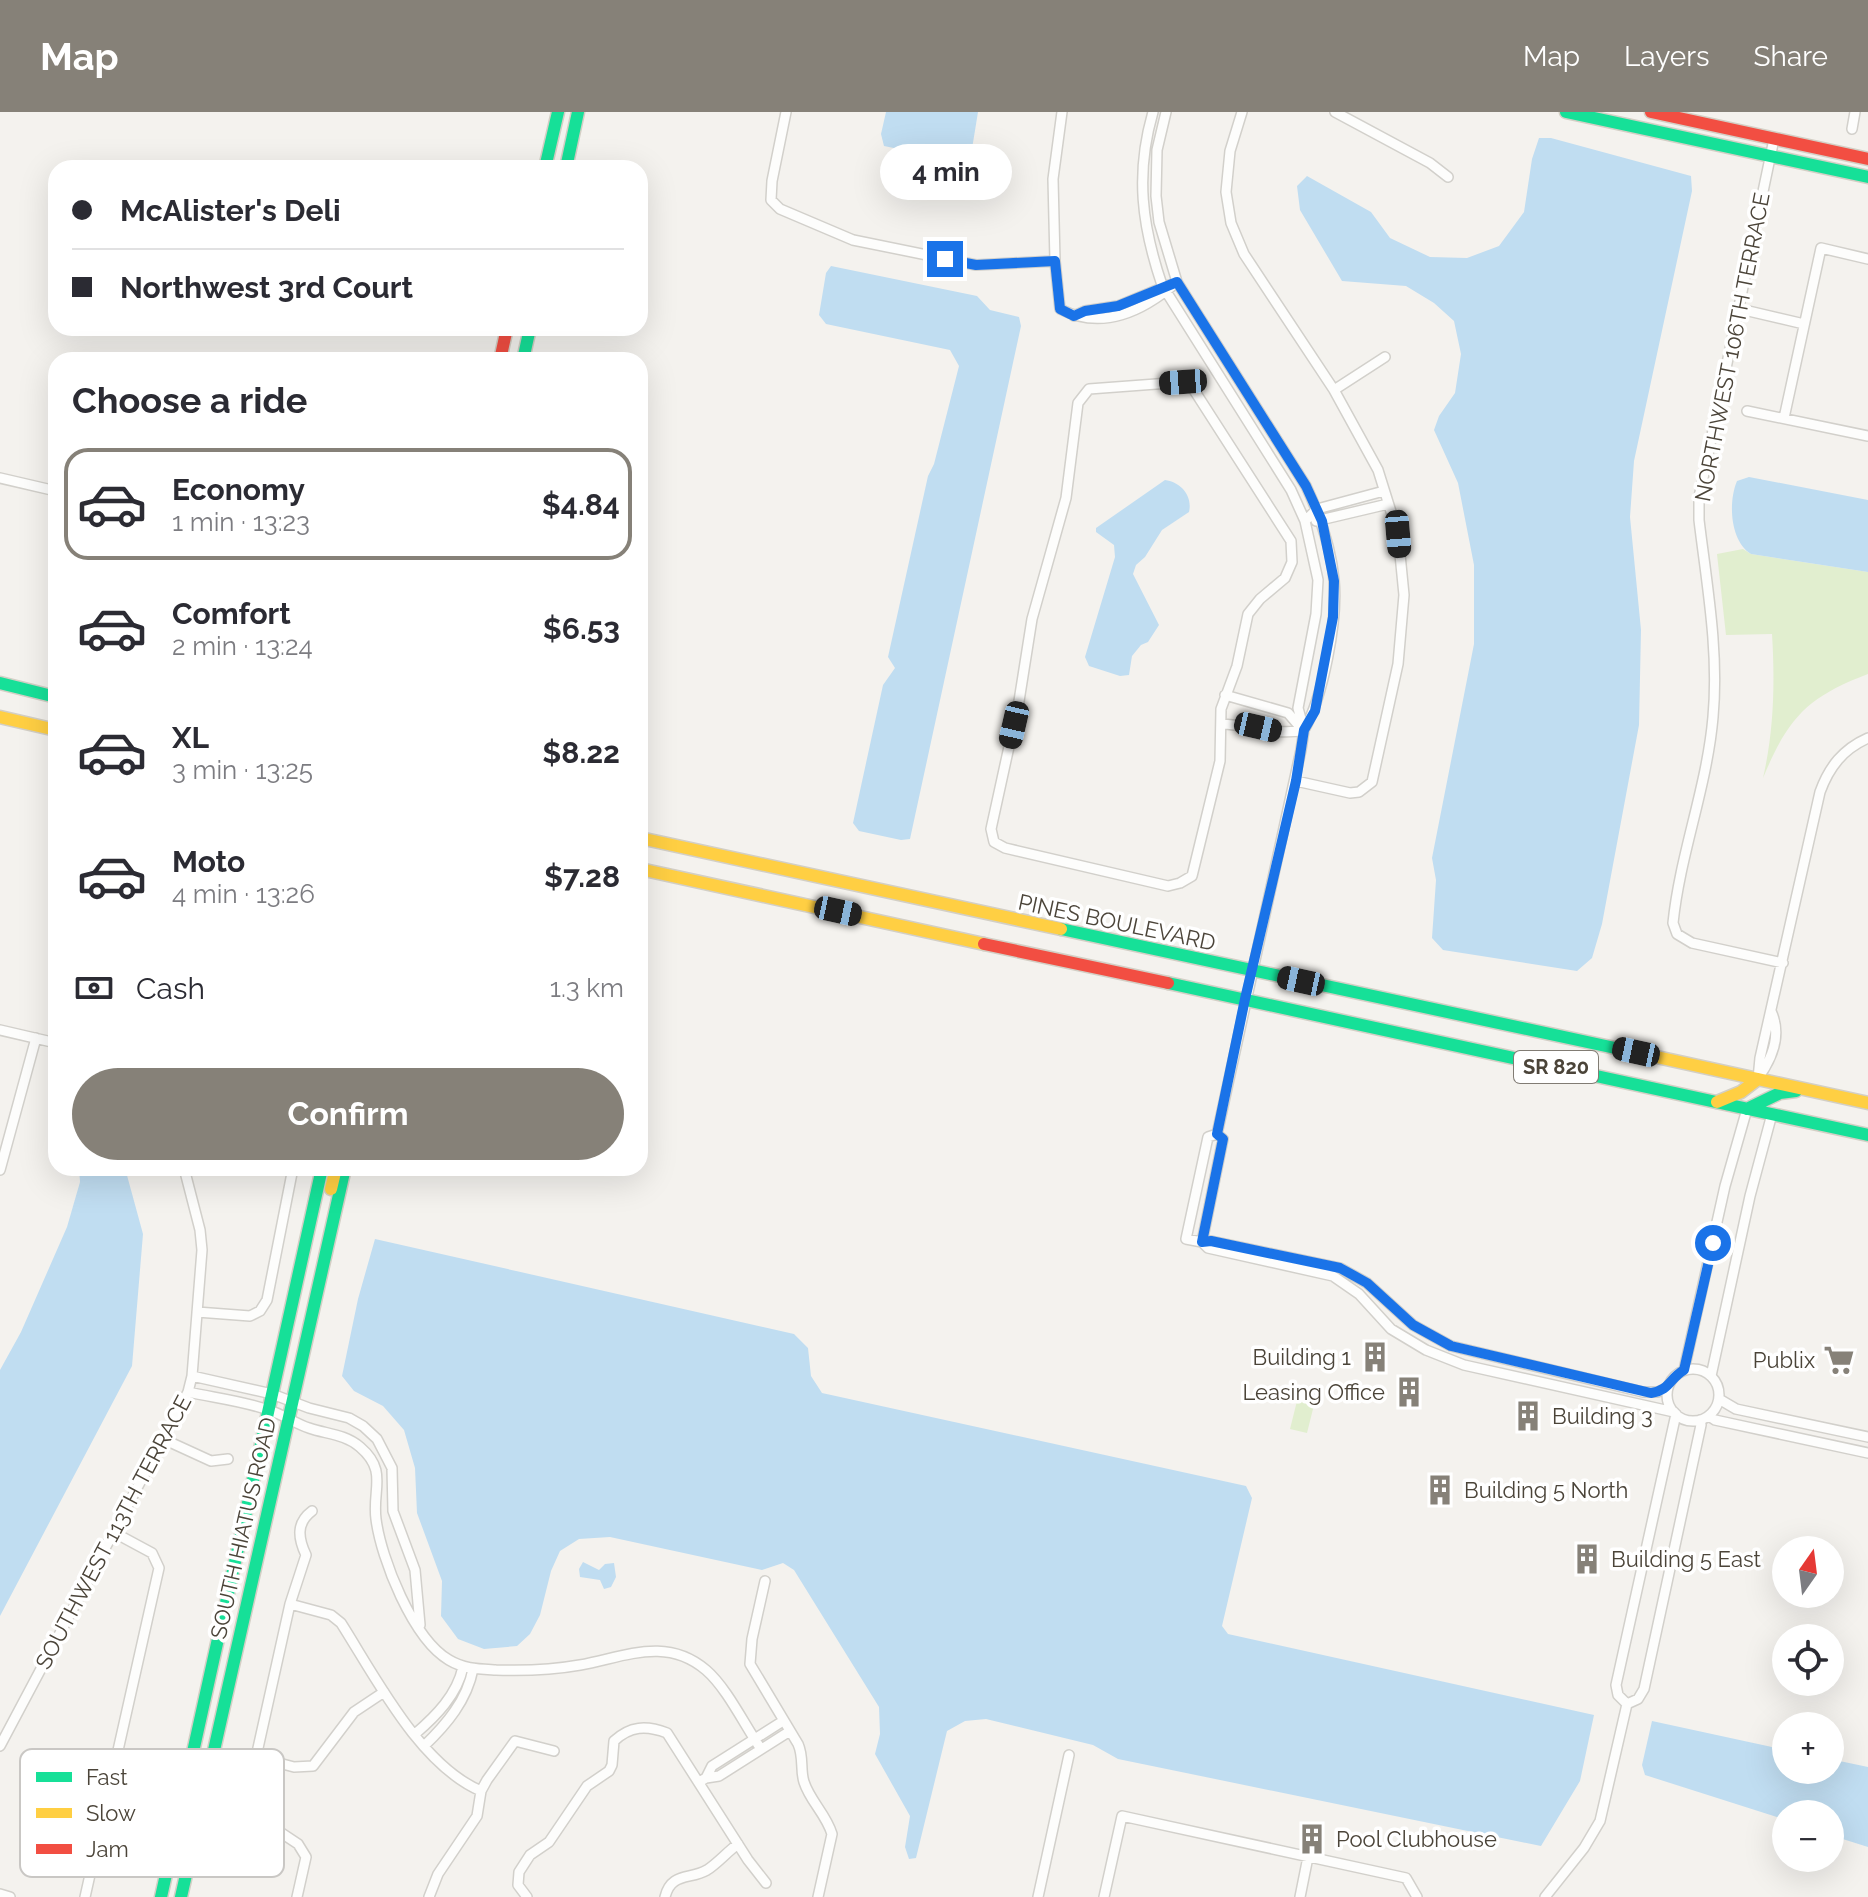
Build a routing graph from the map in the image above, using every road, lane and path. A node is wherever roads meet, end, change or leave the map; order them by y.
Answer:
1 (558, 112) edge
2 (578, 112) edge
3 (786, 112) edge
4 (1062, 112) edge
5 (1153, 112) edge
6 (1166, 112) edge
7 (1242, 112) edge
8 (1335, 112) edge
9 (1566, 112) edge
10 (1651, 112) edge
11 (1855, 112) edge
12 (1852, 129) dead end
13 (1774, 139) junction
14 (1770, 156) junction
15 (1868, 159) edge
16 (547, 160) edge
17 (568, 160) edge
18 (1448, 177) dead end
19 (1868, 177) edge
20 (1868, 259) edge
21 (1055, 261) junction
22 (1177, 282) junction
23 (1164, 290) junction
24 (1740, 309) junction
25 (1804, 324) junction
26 (1385, 357) dead end
27 (1334, 390) junction
28 (1747, 411) dead end
29 (1784, 418) junction
30 (1868, 436) edge
31 (0, 478) edge
32 (48, 489) edge
33 (1384, 491) junction
34 (1388, 504) junction
35 (1317, 509) junction
36 (1305, 521) junction
37 (1322, 521) junction
38 (0, 683) edge
39 (48, 695) edge
40 (1225, 695) junction
41 (0, 717) edge
42 (1222, 724) junction
43 (48, 728) edge
44 (1304, 730) junction
45 (1868, 738) edge
46 (1296, 781) junction
47 (648, 840) edge
48 (648, 871) edge
49 (1783, 963) junction
50 (1251, 971) junction
51 (1245, 999) junction
52 (0, 1030) edge
53 (36, 1038) junction
54 (48, 1041) edge
55 (1758, 1079) junction
56 (1805, 1090) junction
57 (1717, 1102) junction
58 (1868, 1103) edge
59 (1747, 1109) junction
60 (1772, 1114) junction
61 (1217, 1134) junction
62 (1868, 1135) edge
63 (0, 1170) edge
64 (186, 1176) edge
65 (291, 1176) edge
66 (320, 1176) edge
67 (334, 1176) edge
68 (343, 1176) edge
69 (331, 1224) junction
70 (1202, 1242) junction
71 (197, 1312) junction
72 (1684, 1370) junction
73 (192, 1376) junction
74 (1711, 1376) junction
75 (1668, 1387) junction
76 (188, 1392) junction
77 (272, 1394) junction
78 (1719, 1399) junction
79 (293, 1400) junction
80 (269, 1410) junction
81 (1675, 1413) junction
82 (288, 1418) junction
83 (1704, 1418) junction
84 (1868, 1437) edge
85 (163, 1439) junction
86 (1868, 1453) edge
87 (228, 1459) dead end
88 (312, 1511) dead end
89 (113, 1532) junction
90 (765, 1581) dead end
91 (290, 1604) junction
92 (420, 1627) junction
93 (468, 1668) junction
94 (384, 1692) junction
95 (1627, 1704) junction
96 (783, 1721) junction
97 (790, 1731) junction
98 (415, 1734) junction
99 (754, 1739) junction
100 (0, 1746) edge
101 (424, 1746) junction
102 (118, 1749) edge
103 (194, 1749) edge
104 (214, 1749) edge
105 (258, 1749) edge
106 (761, 1749) junction
107 (554, 1751) dead end
108 (1069, 1755) dead end
109 (284, 1764) edge
110 (702, 1780) junction
111 (481, 1791) junction
112 (284, 1835) edge
113 (738, 1844) junction
114 (1308, 1857) junction
115 (89, 1877) edge
116 (165, 1877) edge
117 (185, 1877) edge
118 (766, 1883) dead end
119 (0, 1894) edge
120 (10, 1897) edge
121 (85, 1897) edge
122 (161, 1897) edge
123 (181, 1897) edge
124 (297, 1897) edge
125 (429, 1897) edge
126 (527, 1897) edge
127 (665, 1897) edge
128 (818, 1897) edge
129 (1038, 1897) edge
130 (1104, 1897) edge
131 (1300, 1897) edge
132 (1417, 1897) edge
133 (1545, 1897) edge

1 - 16 main road
2 - 17 main road
3 - 21 street
4 - 21 street
5 - 23 street
6 - 22 street
7 - 27 street
8 - 18 street
9 - 14 main road
10 - 13 main road
11 - 12 street
13 - 14 street, NORTHWEST 106TH TERRACE
13 - 15 main road
14 - 19 main road
14 - 24 street, NORTHWEST 106TH TERRACE
20 - 25 street
21 - 23 street
22 - 23 street
22 - 35 street
23 - 36 street
24 - 25 street
24 - 49 street, NORTHWEST 106TH TERRACE
25 - 29 street
26 - 27 street
27 - 33 street
28 - 29 street
29 - 30 street
31 - 32 street
33 - 34 street
33 - 35 street
34 - 37 street
34 - 46 street
35 - 36 street
35 - 37 street
36 - 37 street
36 - 44 street
37 - 44 street
38 - 39 main road
40 - 42 street
40 - 42 street
40 - 44 street
41 - 43 main road
42 - 44 street
44 - 46 street
45 - 49 street
46 - 50 street
47 - 50 main road, PINES BOULEVARD / SR 820
48 - 51 main road, SR 820
49 - 55 street
50 - 51 street
50 - 55 main road, PINES BOULEVARD / SR 820
51 - 57 main road, SR 820
51 - 61 street
52 - 53 street
53 - 54 street
53 - 63 street
55 - 56 main road, PINES BOULEVARD / SR 820
55 - 57 main road
56 - 58 main road, PINES BOULEVARD / SR 820
56 - 59 main road
57 - 59 main road, SR 820
59 - 60 main road, SR 820
59 - 72 street
60 - 62 main road, SR 820
60 - 74 street
61 - 70 street
61 - 70 street
64 - 71 street, SOUTHWEST 113TH TERRACE
65 - 71 street
66 - 77 main road, SOUTH HIATUS ROAD
67 - 69 main road
68 - 69 main road, SOUTH HIATUS ROAD
69 - 79 main road, SOUTH HIATUS ROAD
70 - 75 street
70 - 81 street
71 - 73 street, SOUTHWEST 113TH TERRACE
72 - 74 street
72 - 75 street
73 - 76 street, SOUTHWEST 113TH TERRACE
73 - 77 street
74 - 78 street
75 - 81 street
76 - 80 street
76 - 85 street, SOUTHWEST 113TH TERRACE
77 - 79 street
77 - 80 main road, SOUTH HIATUS ROAD
78 - 83 street
78 - 84 street
79 - 82 main road, SOUTH HIATUS ROAD
79 - 92 street
80 - 82 street
80 - 103 main road, SOUTH HIATUS ROAD
81 - 83 street
81 - 95 street
82 - 92 street
82 - 104 main road, SOUTH HIATUS ROAD
83 - 86 street
83 - 95 street
85 - 87 street
85 - 89 street, SOUTHWEST 113TH TERRACE
88 - 91 street
89 - 100 street, SOUTHWEST 113TH TERRACE
89 - 102 street
90 - 96 street
91 - 94 street
91 - 105 street
92 - 93 street
93 - 98 street
93 - 99 street
93 - 101 street
94 - 98 street
94 - 109 street
95 - 133 street
96 - 97 street
96 - 99 street
97 - 106 street
97 - 128 street
98 - 101 street
99 - 106 street
99 - 110 street
101 - 111 street
106 - 110 street
107 - 111 street
108 - 129 street
110 - 113 street
110 - 126 street
111 - 125 street
112 - 124 street
113 - 118 street
113 - 127 street
114 - 130 street
114 - 131 street
114 - 132 street
115 - 121 street
116 - 122 main road, SOUTH HIATUS ROAD
117 - 123 main road, SOUTH HIATUS ROAD
119 - 120 street

